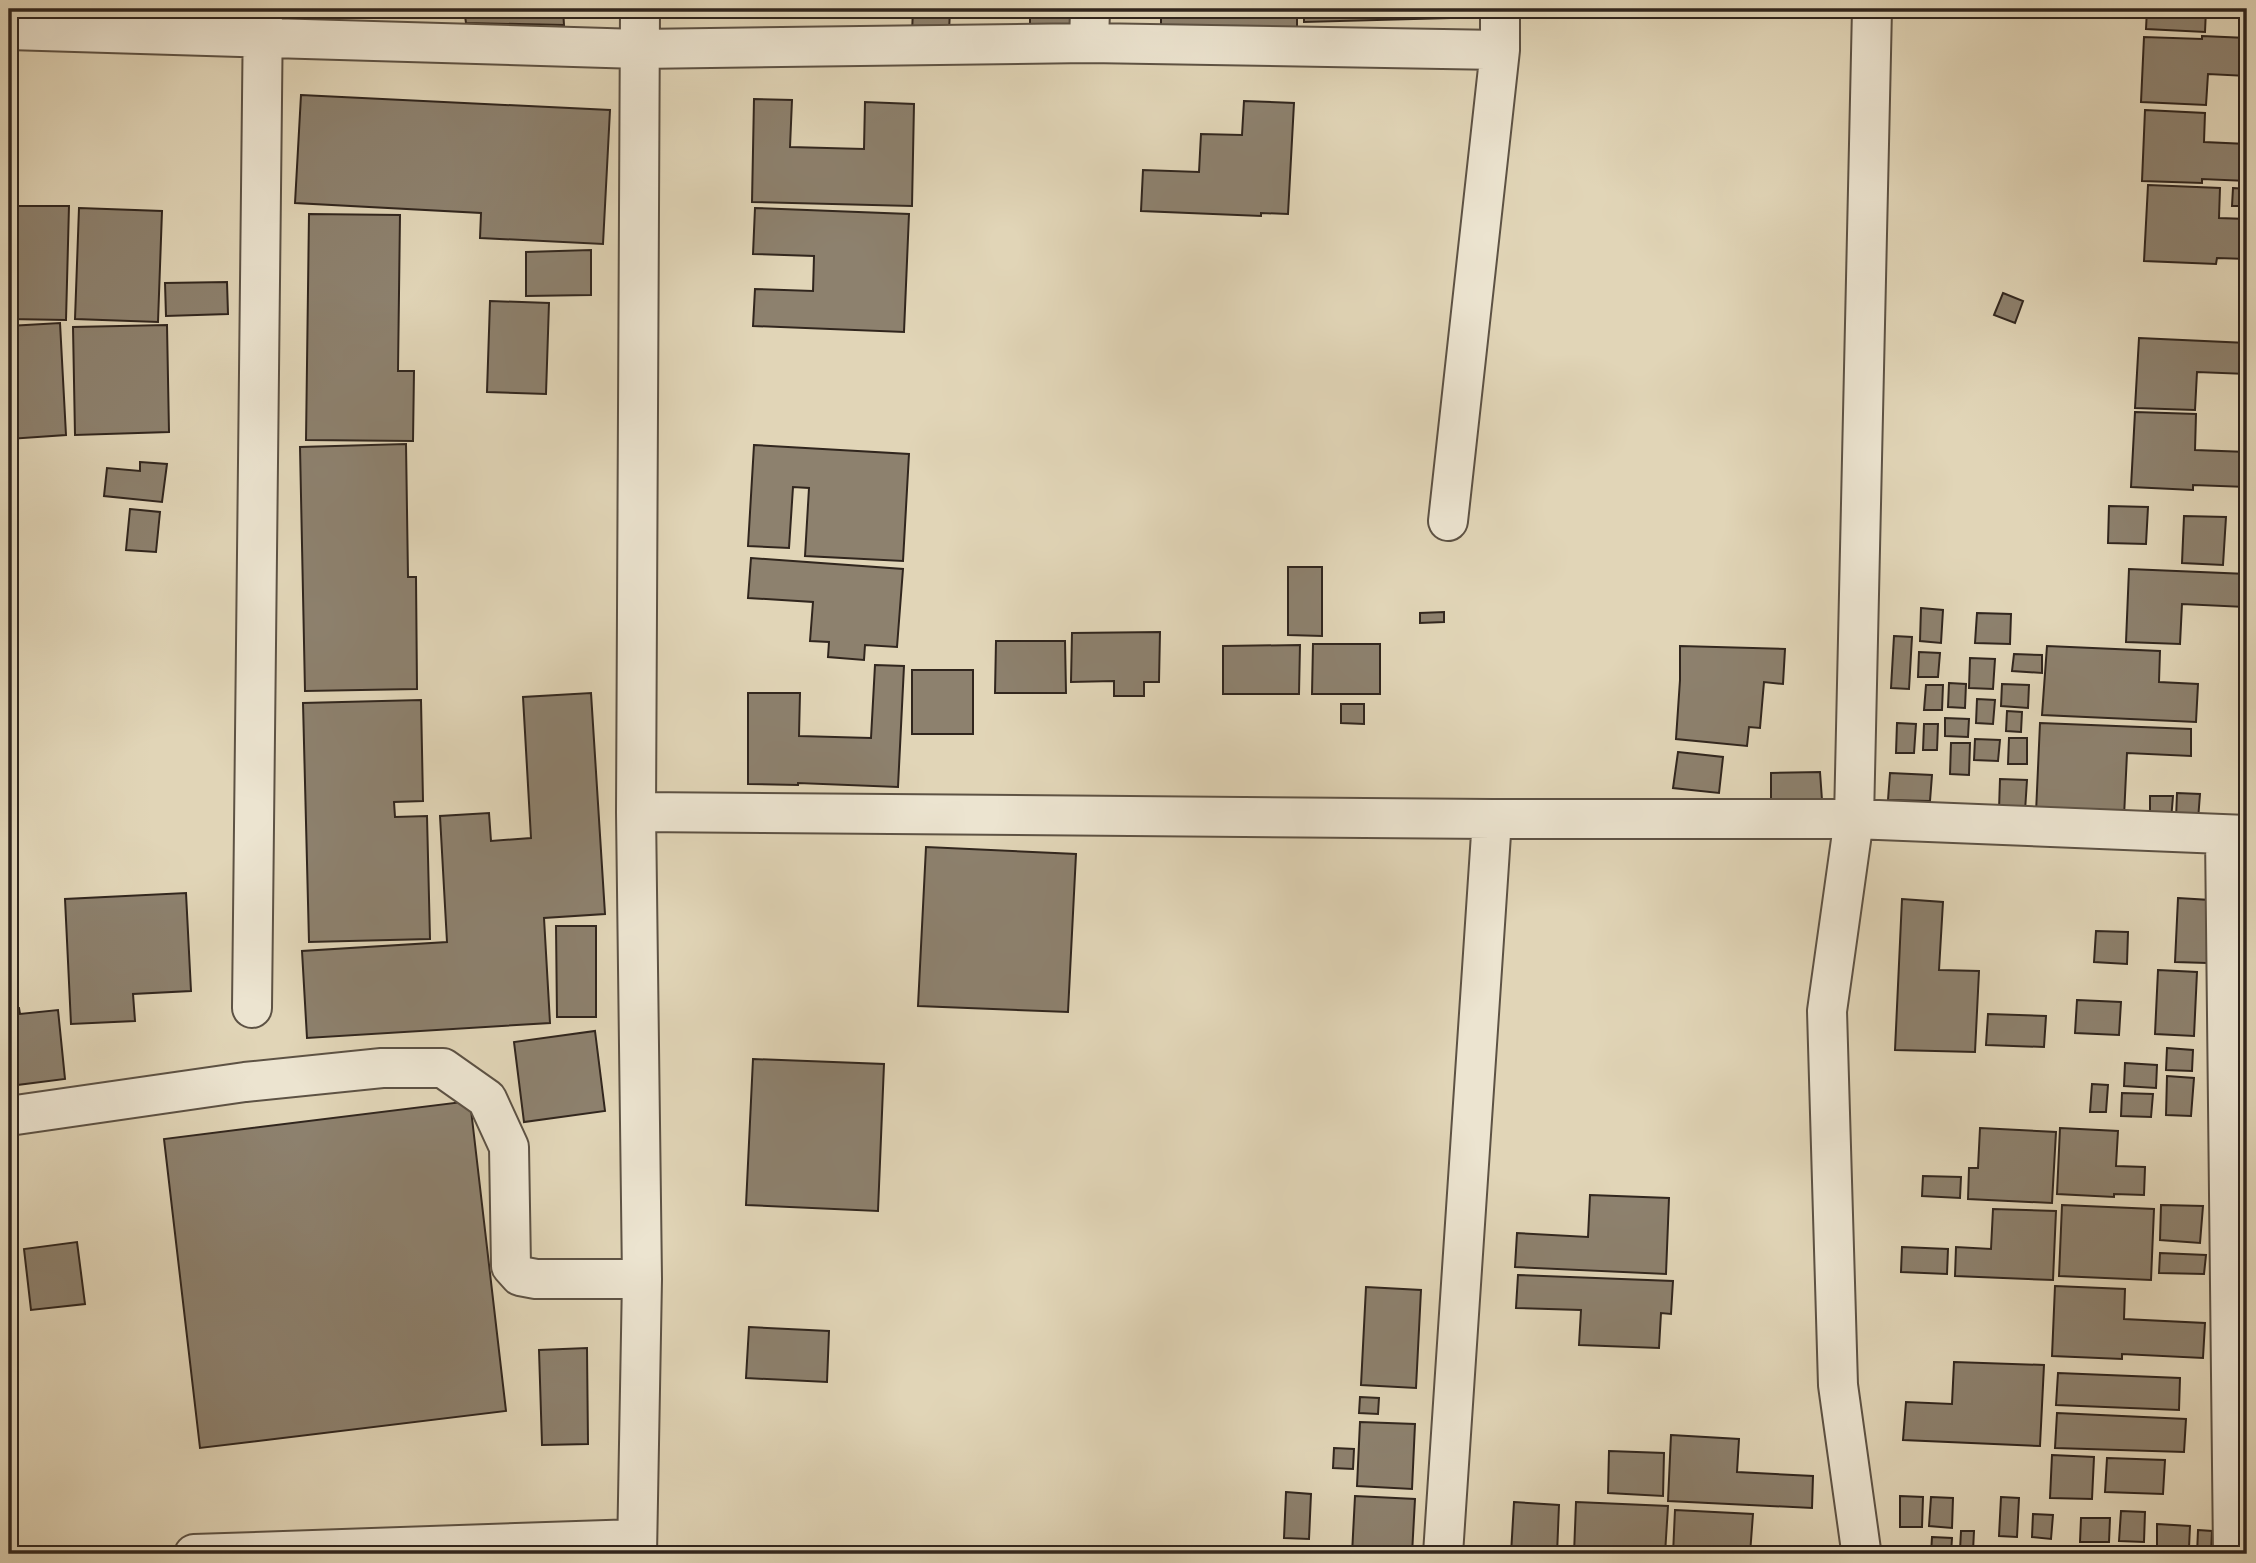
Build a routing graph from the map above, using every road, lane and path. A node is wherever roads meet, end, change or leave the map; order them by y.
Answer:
1 (640, 9) edge
2 (1500, 9) edge
3 (1872, 9) edge
4 (263, 23) edge
5 (1090, 26) edge
6 (9, 30) edge
7 (639, 49) junction
8 (1500, 50) junction
9 (1448, 521) dead end
10 (636, 811) junction
11 (1492, 819) junction
12 (1854, 819) junction
13 (2236, 835) edge
14 (252, 1008) dead end
15 (9, 1116) edge
16 (642, 1279) junction
17 (637, 1546) edge
18 (257, 1553) edge
19 (194, 1554) edge
20 (1443, 1554) edge
21 (1860, 1554) edge
22 (2233, 1554) edge

1 - 7 street
2 - 8 street
3 - 12 street
4 - 6 street
4 - 7 street
4 - 14 street
5 - 7 street
5 - 8 street
7 - 10 street
8 - 9 street
10 - 11 street
10 - 16 street
11 - 12 street
11 - 20 street
12 - 13 street
12 - 21 street
13 - 22 street
15 - 16 street
16 - 17 street
17 - 18 street
18 - 19 street

